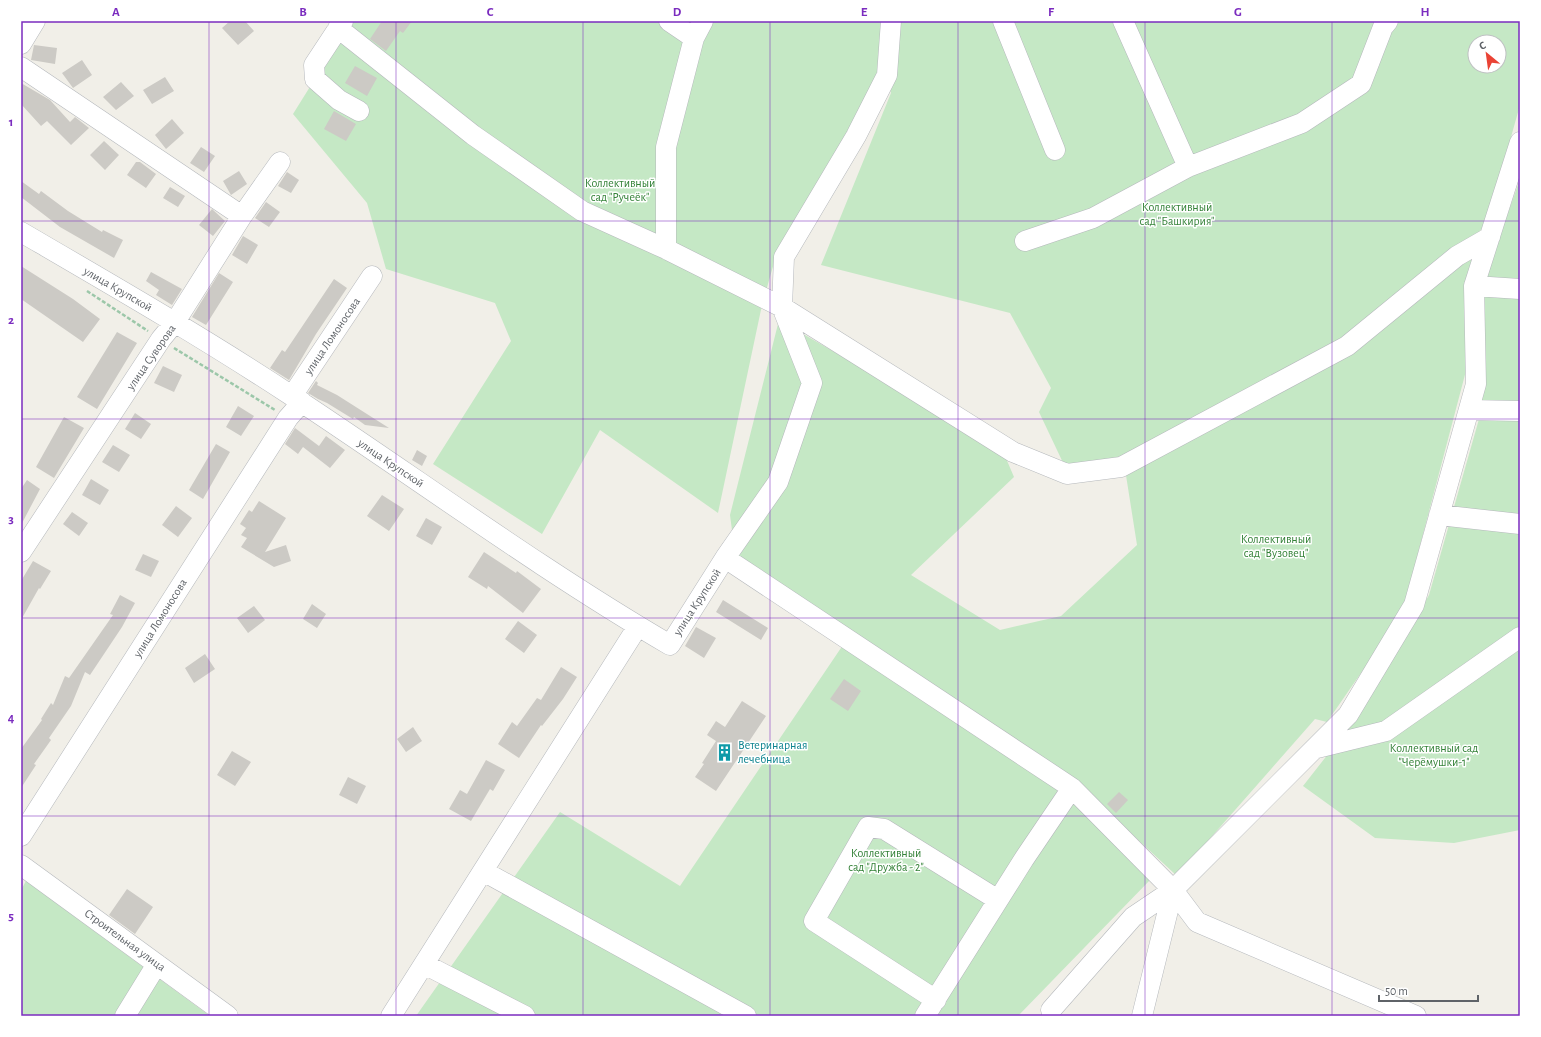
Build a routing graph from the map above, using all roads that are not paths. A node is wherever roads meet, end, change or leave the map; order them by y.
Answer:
1 (35, 21) edge
2 (669, 21) edge
3 (703, 21) edge
4 (891, 21) edge
5 (1004, 21) edge
6 (1123, 21) edge
7 (1388, 21) edge
8 (340, 25) edge
9 (694, 38) junction
10 (21, 44) edge
11 (21, 67) edge
12 (359, 110) dead end
13 (1520, 142) edge
14 (1055, 150) dead end
15 (280, 162) dead end
16 (1188, 167) junction
17 (1513, 186) edge
18 (242, 216) junction
19 (21, 232) edge
20 (1490, 237) junction
21 (1025, 241) dead end
22 (666, 249) junction
23 (372, 276) dead end
24 (1474, 286) junction
25 (1520, 289) edge
26 (782, 307) junction
27 (175, 322) junction
28 (297, 399) junction
29 (1469, 410) junction
30 (1520, 412) edge
31 (1440, 516) junction
32 (1520, 524) edge
33 (21, 552) edge
34 (725, 558) junction
35 (638, 626) junction
36 (1520, 637) edge
37 (1317, 748) junction
38 (1072, 788) junction
39 (21, 836) edge
40 (21, 865) edge
41 (482, 871) junction
42 (1173, 890) junction
43 (998, 900) junction
44 (157, 964) junction
45 (424, 964) junction
46 (930, 1008) edge
47 (1051, 1010) dead end
48 (125, 1016) edge
49 (228, 1016) edge
50 (390, 1016) edge
51 (525, 1016) edge
52 (746, 1016) edge
53 (1142, 1016) edge
54 (1416, 1016) edge

1 - 10 street
2 - 9 street
3 - 9 street
4 - 26 street
5 - 14 street
6 - 16 street
7 - 16 street
8 - 12 street
8 - 22 street
9 - 22 street
11 - 18 street
13 - 17 street
15 - 18 street, улица Суворова
16 - 21 street
17 - 20 street
18 - 27 street, улица Суворова
19 - 27 street, улица Крупской
20 - 24 street
20 - 26 street
22 - 26 street
23 - 28 street, улица Ломоносова
24 - 25 street
24 - 29 street
26 - 34 street
27 - 28 street, улица Крупской
27 - 33 street, улица Суворова
28 - 35 street, улица Крупской
28 - 39 street, улица Ломоносова
29 - 30 street
29 - 31 street
31 - 32 street
31 - 37 street
34 - 35 street, улица Крупской
34 - 38 street
35 - 41 street
36 - 37 street
37 - 42 street
38 - 42 street
38 - 43 street
40 - 44 street, Строительная улица
41 - 45 street
41 - 52 street
42 - 47 street
42 - 53 street
42 - 54 street
43 - 46 street
43 - 46 street
44 - 48 street
44 - 49 street, Строительная улица
45 - 50 street
45 - 51 street

